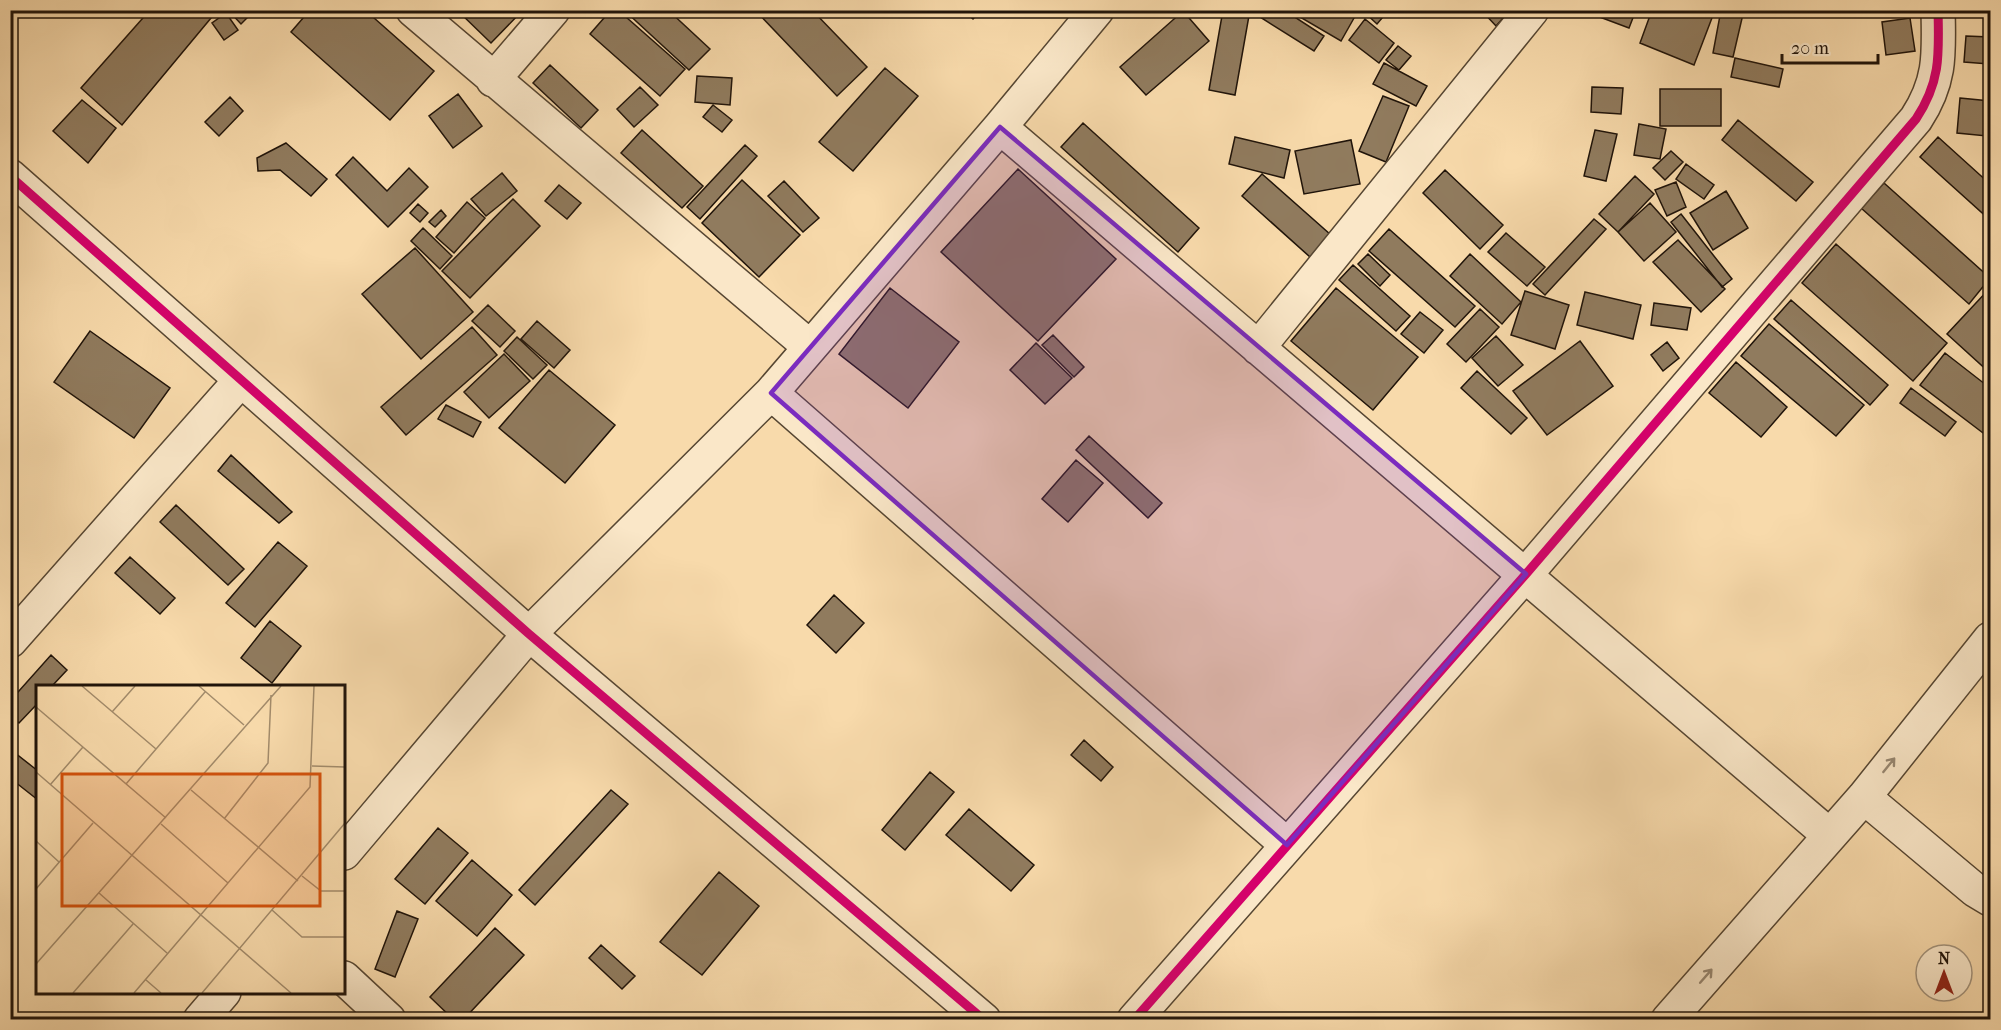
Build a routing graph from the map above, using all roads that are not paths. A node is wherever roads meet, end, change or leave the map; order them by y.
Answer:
1 (413, 10) edge
2 (553, 10) edge
3 (1097, 10) edge
4 (1532, 10) edge
5 (1938, 10) edge
6 (494, 80) junction
7 (1000, 127) junction
8 (10, 176) edge
9 (810, 347) junction
10 (1258, 348) junction
11 (240, 381) junction
12 (771, 393) junction
13 (1526, 574) junction
14 (529, 634) junction
15 (1990, 639) edge
16 (10, 641) edge
17 (1864, 796) junction
18 (1829, 835) junction
19 (1287, 845) junction
20 (345, 852) edge
21 (1990, 899) edge
22 (345, 979) edge
23 (223, 994) edge
24 (200, 1020) edge
25 (389, 1020) edge
26 (984, 1020) edge
27 (1134, 1020) edge
28 (1668, 1020) edge

1 - 6 street
2 - 6 street
3 - 7 street
4 - 10 street
5 - 13 street
6 - 9 street
7 - 9 street
7 - 10 street
8 - 11 street
9 - 12 street
10 - 13 street
11 - 14 street
11 - 16 street
12 - 14 street
12 - 19 street
13 - 18 street
13 - 19 street
14 - 20 street
14 - 26 street
17 -> 15 street
17 - 18 street
17 - 21 street
28 -> 18 street
19 - 27 street
22 - 25 street
23 - 24 street

